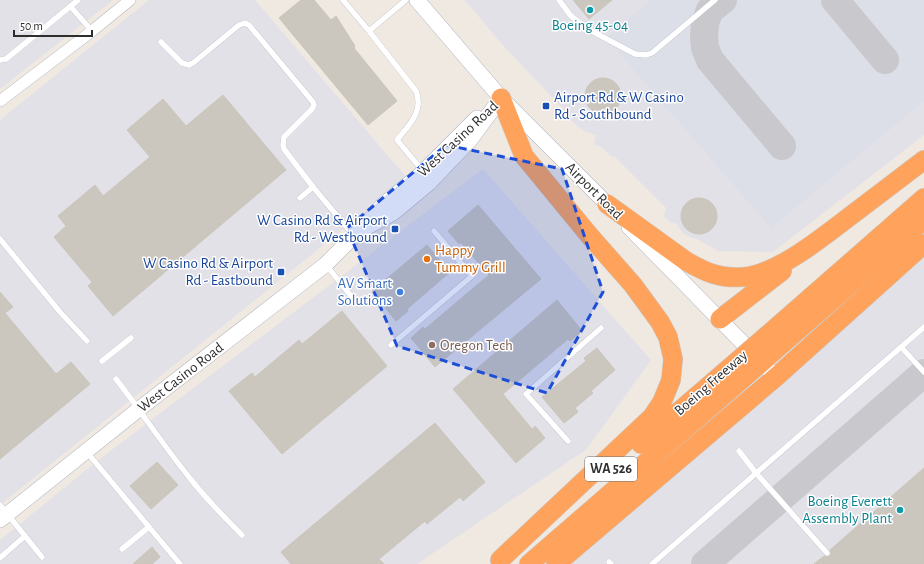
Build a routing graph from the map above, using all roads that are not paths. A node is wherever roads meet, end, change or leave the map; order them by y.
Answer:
1 (78, 0) edge
2 (130, 0) edge
3 (343, 0) edge
4 (406, 0) edge
5 (417, 0) edge
6 (559, 0) edge
7 (715, 0) edge
8 (70, 7) junction
9 (92, 31) junction
10 (369, 31) junction
11 (161, 42) dead end
12 (0, 60) edge
13 (501, 98) junction
14 (0, 101) edge
15 (924, 160) edge
16 (423, 172) junction
17 (313, 187) junction
18 (300, 198) dead end
19 (924, 198) edge
20 (607, 204) junction
21 (924, 220) edge
22 (434, 231) dead end
23 (356, 234) junction
24 (0, 238) edge
25 (924, 244) edge
26 (812, 246) junction
27 (325, 265) junction
28 (351, 296) dead end
29 (720, 319) junction
30 (924, 327) edge
31 (601, 328) dead end
32 (784, 331) junction
33 (131, 338) dead end
34 (87, 341) dead end
35 (391, 345) dead end
36 (901, 346) junction
37 (102, 361) dead end
38 (924, 372) edge
39 (776, 377) junction
40 (116, 379) dead end
41 (726, 382) junction
42 (139, 409) junction
43 (568, 441) dead end
44 (86, 451) junction
45 (739, 451) dead end
46 (756, 473) junction
47 (2, 513) edge
48 (149, 527) junction
49 (25, 536) junction
50 (242, 536) dead end
51 (122, 549) dead end
52 (827, 553) dead end
53 (42, 556) dead end
54 (0, 558) edge
55 (498, 562) edge
56 (180, 564) edge
57 (530, 564) edge
58 (556, 564) edge
59 (652, 564) edge

1 - 8 lane
2 - 9 street
3 - 10 lane
4 - 10 lane
5 - 13 street, Airport Road
6 - 7 lane
8 - 9 lane
8 - 12 lane
9 - 14 street
10 - 16 lane
11 - 17 lane
13 - 16 street, West Casino Road
13 - 20 street, Airport Road
13 - 23 street, West Casino Road
13 - 55 highway
15 - 26 highway
16 - 23 street, West Casino Road
17 - 18 lane
17 - 23 lane
19 - 32 highway, Boeing Freeway / WA 526
20 - 26 highway
20 - 29 street, Airport Road
21 - 32 highway, Boeing Freeway / WA 526
22 - 35 lane
23 - 27 street, West Casino Road
24 - 34 lane
25 - 39 highway
26 - 29 highway
27 - 28 lane
27 - 42 street, West Casino Road
29 - 39 street, Airport Road
30 - 36 lane
31 - 43 lane
32 - 41 highway, Boeing Freeway / WA 526, bridge
33 - 37 lane
36 - 38 lane
36 - 46 lane
39 - 58 highway
40 - 42 lane
41 - 55 highway, Boeing Freeway / WA 526
41 - 57 highway, Boeing Freeway / WA 526
42 - 44 street, West Casino Road
42 - 50 lane
44 - 47 street, West Casino Road
44 - 48 lane
45 - 46 lane
46 - 52 lane
46 - 59 lane
47 - 49 lane
48 - 51 lane
48 - 56 lane
49 - 53 lane
49 - 54 lane

